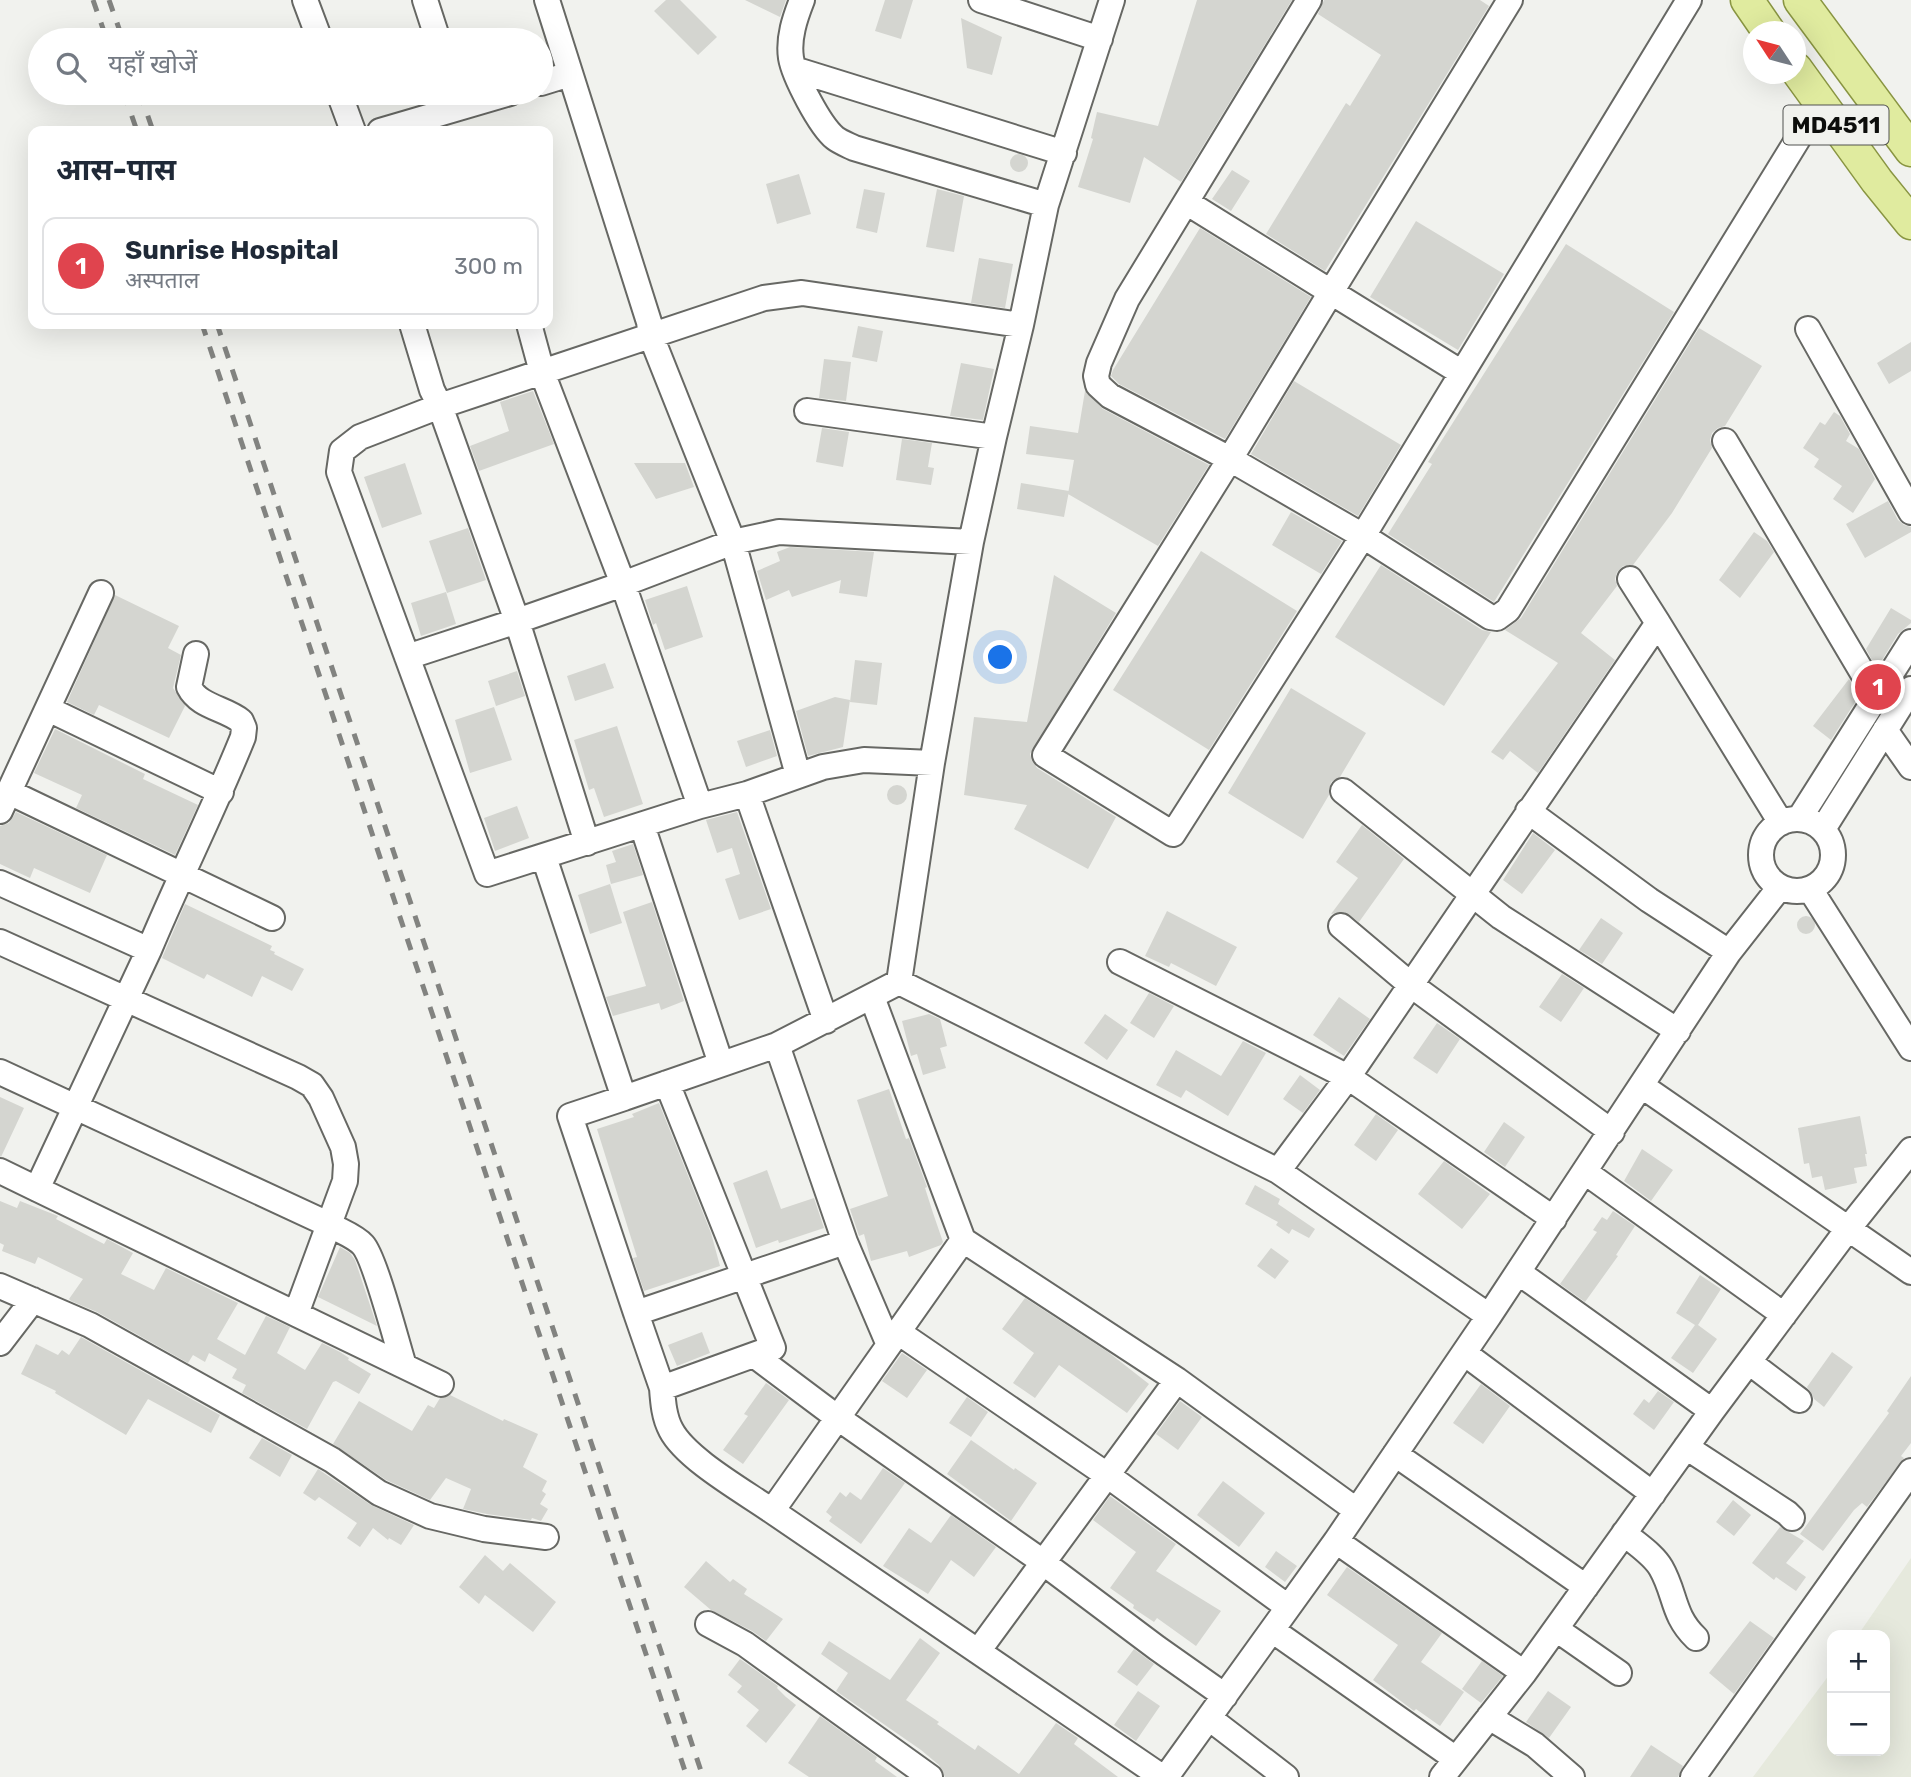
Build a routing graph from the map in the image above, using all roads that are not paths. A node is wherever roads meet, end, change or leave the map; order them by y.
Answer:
1 (305, 0) edge
2 (425, 0) edge
3 (547, 0) edge
4 (803, 0) edge
5 (981, 0) edge
6 (1112, 0) edge
7 (1309, 0) edge
8 (1510, 0) edge
9 (1689, 0) edge
10 (1746, 0) edge
11 (1800, 0) edge
12 (1761, 21) edge
13 (316, 28) edge
14 (434, 28) edge
15 (1100, 39) junction
16 (794, 69) junction
17 (570, 74) junction
18 (553, 79) edge
19 (1806, 83) edge
20 (1820, 103) junction
21 (343, 105) edge
22 (477, 105) edge
23 (460, 111) edge
24 (351, 126) edge
25 (400, 126) edge
26 (1911, 150) edge
27 (1063, 153) junction
28 (1186, 202) junction
29 (1046, 205) junction
30 (1907, 209) edge
31 (1331, 292) junction
32 (1021, 325) junction
33 (414, 329) edge
34 (530, 329) edge
35 (1808, 329) dead end
36 (651, 336) junction
37 (542, 372) junction
38 (1462, 373) junction
39 (440, 406) junction
40 (807, 411) dead end
41 (994, 437) junction
42 (1725, 441) dead end
43 (1230, 459) junction
44 (1911, 512) edge
45 (1363, 536) junction
46 (733, 542) junction
47 (971, 542) junction
48 (1630, 579) dead end
49 (623, 584) junction
50 (101, 593) dead end
51 (517, 621) junction
52 (1658, 623) junction
53 (1911, 642) edge
54 (196, 654) dead end
55 (407, 657) junction
56 (1911, 689) edge
57 (1877, 696) junction
58 (48, 709) junction
59 (1885, 730) junction
60 (932, 763) junction
61 (1911, 767) edge
62 (798, 775) junction
63 (1343, 791) dead end
64 (221, 792) junction
65 (747, 793) junction
66 (5, 801) edge
67 (700, 806) junction
68 (1528, 811) junction
69 (1790, 821) junction
70 (642, 825) junction
71 (1823, 829) junction
72 (587, 843) junction
73 (544, 857) junction
74 (181, 873) junction
75 (0, 883) edge
76 (1780, 887) junction
77 (1811, 889) junction
78 (1473, 896) junction
79 (272, 918) dead end
80 (1341, 926) dead end
81 (0, 942) edge
82 (149, 950) junction
83 (1729, 953) junction
84 (1120, 962) dead end
85 (899, 982) junction
86 (1411, 985) junction
87 (872, 997) junction
88 (126, 999) junction
89 (827, 1021) junction
90 (1678, 1031) junction
91 (777, 1045) junction
92 (1911, 1048) edge
93 (721, 1064) junction
94 (0, 1072) edge
95 (1348, 1077) junction
96 (667, 1083) junction
97 (1642, 1086) junction
98 (624, 1098) junction
99 (75, 1108) junction
100 (1612, 1132) junction
101 (1911, 1150) edge
102 (0, 1171) edge
103 (1278, 1171) junction
104 (1585, 1172) junction
105 (37, 1189) junction
106 (1554, 1219) junction
107 (330, 1225) junction
108 (1848, 1229) junction
109 (963, 1240) junction
110 (845, 1242) junction
111 (1518, 1272) junction
112 (1911, 1272) edge
113 (745, 1276) junction
114 (0, 1286) edge
115 (33, 1300) junction
116 (636, 1313) junction
117 (296, 1314) junction
118 (1784, 1315) junction
119 (1489, 1316) junction
120 (894, 1339) junction
121 (0, 1343) edge
122 (1464, 1353) junction
123 (754, 1355) junction
124 (1749, 1362) junction
125 (404, 1366) junction
126 (1177, 1380) junction
127 (440, 1384) dead end
128 (662, 1388) junction
129 (1799, 1400) dead end
130 (1712, 1411) junction
131 (838, 1418) junction
132 (1686, 1447) junction
133 (1395, 1454) junction
134 (1911, 1471) edge
135 (1107, 1475) junction
136 (1653, 1494) junction
137 (1356, 1510) junction
138 (772, 1511) junction
139 (1792, 1518) dead end
140 (1624, 1534) junction
141 (546, 1537) dead end
142 (1336, 1541) junction
143 (1042, 1563) junction
144 (1586, 1587) junction
145 (1288, 1607) junction
146 (708, 1624) dead end
147 (1556, 1629) junction
148 (1272, 1630) junction
149 (1696, 1637) dead end
150 (979, 1650) junction
151 (1524, 1673) junction
152 (1619, 1673) dead end
153 (1225, 1696) junction
154 (1489, 1717) junction
155 (1209, 1718) junction
156 (1449, 1768) edge
157 (930, 1777) edge
158 (1164, 1777) edge
159 (1286, 1777) edge
160 (1572, 1777) edge
161 (1693, 1777) edge

1 - 13 street
2 - 14 street
3 - 17 street
4 - 16 street
5 - 15 street
6 - 15 street
7 - 28 street
8 - 31 street
9 - 38 street
10 - 12 main road
11 - 26 main road, MD4511
15 - 27 street
16 - 27 street
16 - 29 street
17 - 18 street
17 - 36 street
19 - 20 main road, MD4511
20 - 30 main road, MD4511
20 - 45 street
21 - 24 street
22 - 23 street
23 - 25 street
27 - 29 street
28 - 31 street
28 - 43 street
29 - 32 street
31 - 38 street
31 - 43 street
32 - 36 street
32 - 41 street
33 - 39 street
34 - 37 street
35 - 44 street
36 - 37 street
36 - 46 street
37 - 39 street
37 - 49 street
38 - 45 street
39 - 51 street
39 - 55 street
40 - 41 street
41 - 47 street
42 - 57 street
43 - 45 street
43 - 45 street
46 - 47 street
46 - 49 street
46 - 62 street
47 - 60 street
48 - 52 street
49 - 51 street
49 - 67 street
50 - 58 street
51 - 55 street
51 - 72 street
52 - 68 street
52 - 69 street
53 - 57 street
54 - 64 street
55 - 73 street
56 - 59 street
57 - 69 street
58 - 64 street
58 - 66 street
59 - 61 street
59 - 71 street
60 - 62 street
60 - 85 street
62 - 65 street
63 - 78 street
64 - 74 street
65 - 67 street
65 - 89 street
66 - 74 street
67 - 70 street
68 - 78 street
68 - 83 street
69 - 71 street
69 - 76 street
70 - 72 street
70 - 93 street
71 - 77 street
72 - 73 street
73 - 98 street
74 - 79 street
74 - 82 street
75 - 82 street
76 - 77 street
76 - 83 street
77 - 92 street
78 - 86 street
78 - 90 street
80 - 86 street
81 - 88 street
82 - 88 street
83 - 90 street
84 - 95 street
85 - 87 street
85 - 103 street
86 - 95 street
86 - 100 street
87 - 89 street
87 - 109 street
88 - 99 street
88 - 107 street
89 - 91 street
90 - 97 street
91 - 93 street
91 - 110 street
93 - 96 street
94 - 99 street
95 - 103 street
95 - 106 street
96 - 98 street
96 - 113 street
97 - 100 street
97 - 108 street
98 - 116 street
99 - 105 street
99 - 107 street
100 - 104 street
101 - 108 street
102 - 105 street
103 - 119 street
104 - 106 street
104 - 118 street
105 - 117 street
106 - 111 street
107 - 117 street
107 - 125 street
108 - 112 street
108 - 118 street
109 - 120 street
109 - 126 street
110 - 113 street
110 - 120 street
111 - 119 street
111 - 130 street
113 - 116 street
113 - 123 street
114 - 115 street
115 - 121 street
115 - 141 street
116 - 128 street
117 - 125 street
118 - 124 street
119 - 122 street
120 - 131 street
120 - 135 street
122 - 133 street
122 - 136 street
123 - 128 street
123 - 131 street
124 - 129 street
124 - 130 street
125 - 127 street
126 - 135 street
126 - 137 street
128 - 138 street
130 - 132 street
131 - 138 street
131 - 143 street
132 - 136 street
132 - 139 street
133 - 137 street
133 - 144 street
134 - 161 street
135 - 143 street
135 - 145 street
136 - 140 street
137 - 142 street
138 - 150 street
140 - 144 street
140 - 149 street
142 - 145 street
142 - 151 street
143 - 150 street
143 - 153 street
144 - 147 street
145 - 148 street
146 - 157 street
147 - 151 street
147 - 152 street
148 - 153 street
148 - 156 street
150 - 158 street
151 - 154 street
153 - 155 street
154 - 156 street
154 - 160 street
155 - 158 street
155 - 159 street

